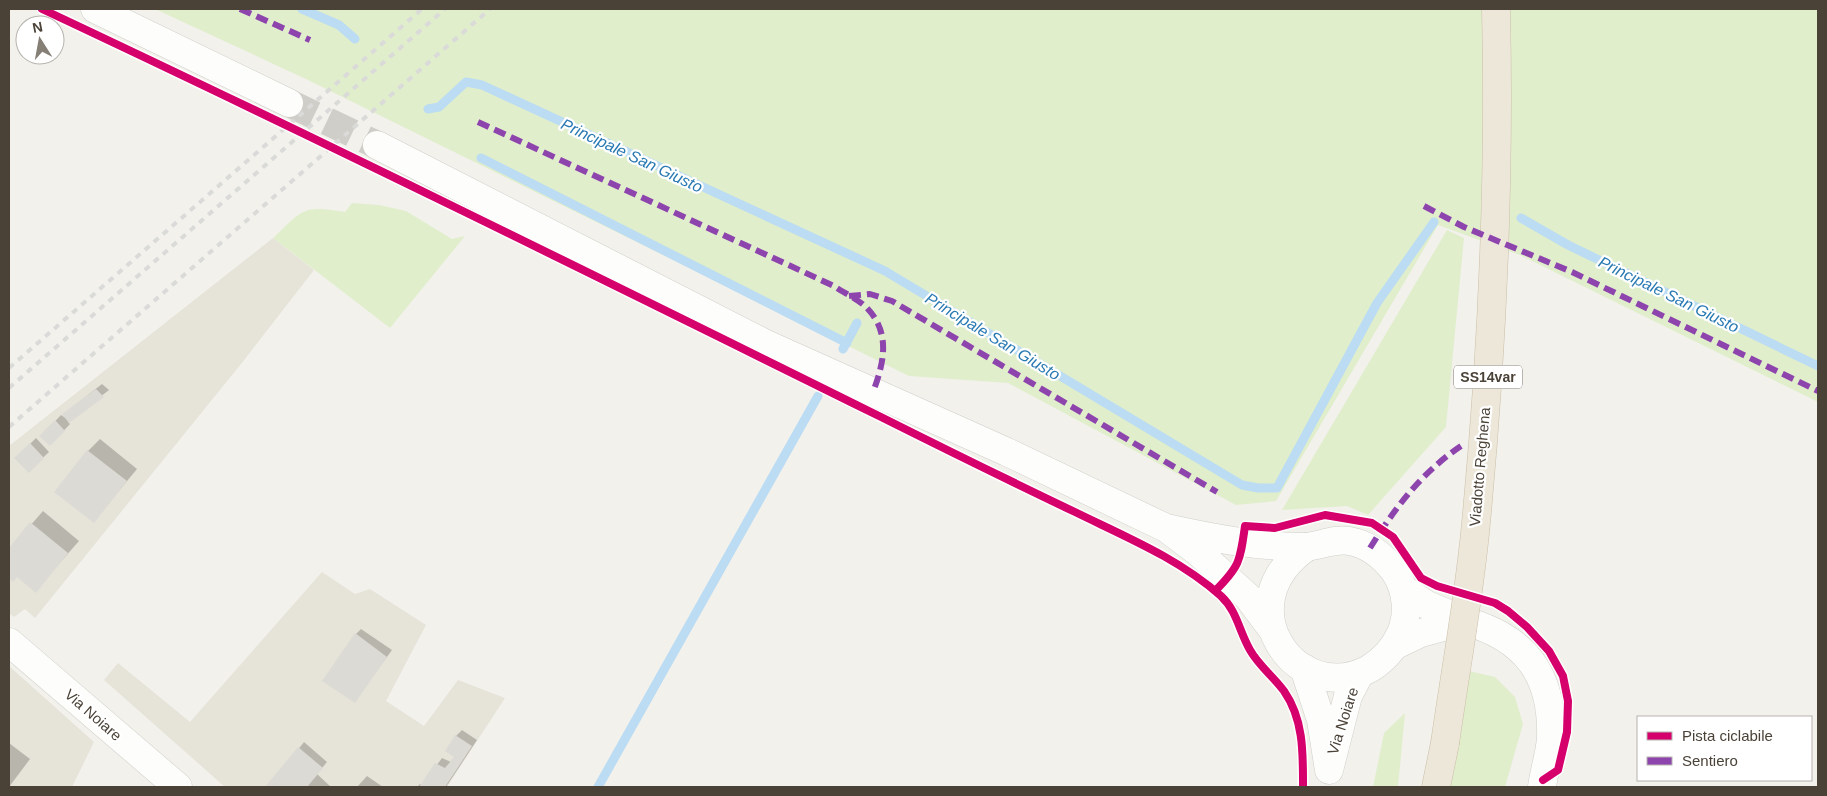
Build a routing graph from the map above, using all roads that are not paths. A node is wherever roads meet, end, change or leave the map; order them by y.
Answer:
1 (95, 9) edge
2 (1496, 9) edge
3 (289, 104) tunnel mouth
4 (377, 145) tunnel mouth
5 (1166, 528) junction
6 (1307, 547) junction
7 (1402, 589) junction
8 (1465, 621) junction
9 (1272, 628) junction
10 (9, 642) edge
11 (1396, 645) junction
12 (1304, 668) junction
13 (1360, 673) junction
14 (1328, 778) edge
15 (178, 787) edge
16 (1436, 787) edge
17 (1542, 787) edge

1 - 3 street
2 - 16 highway, Viadotto Reghena / SS14var, bridge
4 - 5 street
5 - 6 street
5 - 9 street
6 - 7 street
6 - 9 street
7 - 8 street
7 - 11 street
8 - 11 street
8 - 17 street
9 - 12 street
10 - 15 street, Via Noiare
11 - 13 street
12 - 13 street
12 - 14 street, Via Noiare
13 - 14 street, Via Noiare

